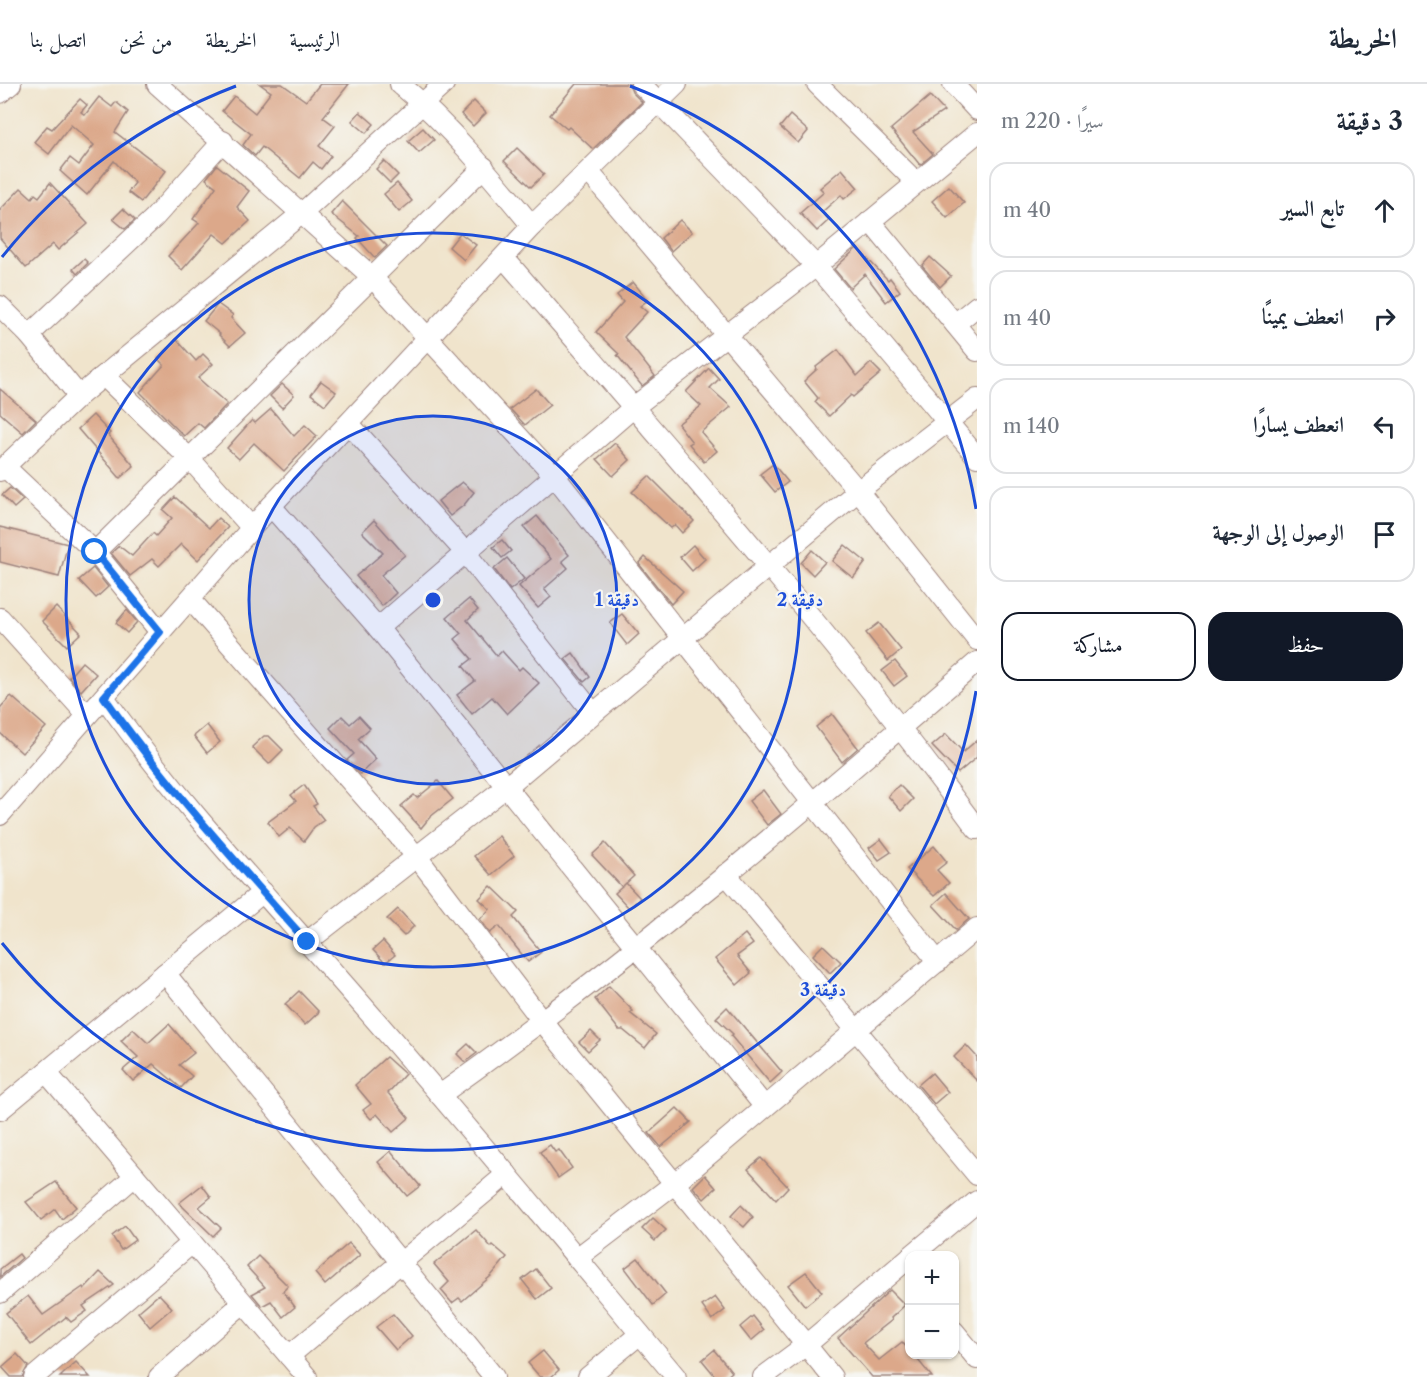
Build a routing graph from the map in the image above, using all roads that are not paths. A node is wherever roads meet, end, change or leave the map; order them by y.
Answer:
1 (11, 84) edge
2 (158, 84) edge
3 (400, 84) edge
4 (444, 84) edge
5 (641, 84) edge
6 (677, 84) edge
7 (818, 84) edge
8 (953, 84) edge
9 (0, 93) edge
10 (423, 103) junction
11 (659, 103) junction
12 (977, 110) edge
13 (977, 133) edge
14 (223, 141) junction
15 (484, 166) junction
16 (589, 172) junction
17 (916, 182) junction
18 (301, 214) junction
19 (870, 220) junction
20 (532, 226) junction
21 (504, 258) junction
22 (816, 266) junction
23 (371, 276) junction
24 (0, 306) edge
25 (977, 306) edge
26 (955, 324) junction
27 (29, 335) junction
28 (726, 336) junction
29 (428, 339) junction
30 (977, 351) edge
31 (104, 376) junction
32 (79, 396) junction
33 (977, 399) edge
34 (634, 408) junction
35 (948, 421) junction
36 (350, 425) junction
37 (977, 457) edge
38 (190, 459) junction
39 (3, 469) edge
40 (554, 475) junction
41 (858, 491) junction
42 (271, 507) junction
43 (252, 528) junction
44 (95, 552) junction
45 (465, 552) junction
46 (769, 565) junction
47 (190, 599) junction
48 (1, 620) edge
49 (378, 628) junction
50 (160, 632) junction
51 (682, 639) junction
52 (977, 640) edge
53 (977, 662) edge
54 (104, 697) junction
55 (593, 713) junction
56 (87, 715) junction
57 (902, 727) junction
58 (506, 787) junction
59 (812, 801) junction
60 (0, 815) edge
61 (977, 828) edge
62 (418, 858) junction
63 (726, 874) junction
64 (262, 892) junction
65 (977, 928) edge
66 (307, 942) junction
67 (636, 948) junction
68 (938, 962) junction
69 (165, 973) junction
70 (543, 1022) junction
71 (856, 1028) junction
72 (46, 1072) junction
73 (440, 1095) junction
74 (764, 1106) junction
75 (0, 1110) edge
76 (507, 1174) junction
77 (977, 1175) edge
78 (135, 1176) junction
79 (674, 1184) junction
80 (977, 1201) edge
81 (192, 1243) junction
82 (921, 1251) edge
83 (577, 1258) junction
84 (400, 1263) junction
85 (905, 1265) edge
86 (0, 1293) edge
87 (243, 1303) junction
88 (640, 1334) junction
89 (959, 1337) edge
90 (806, 1344) junction
91 (289, 1356) junction
92 (977, 1359) edge
93 (34, 1377) edge
94 (159, 1377) edge
95 (307, 1377) edge
96 (494, 1377) edge
97 (588, 1377) edge
98 (676, 1377) edge
99 (763, 1377) edge
100 (832, 1377) edge

1 - 9 street
2 - 14 street
3 - 10 street
4 - 10 street
5 - 11 street
6 - 11 street
7 - 17 street
8 - 12 street
10 - 15 street
10 - 18 street
11 - 16 street
11 - 22 street
13 - 17 street
14 - 18 street
14 - 27 street
15 - 20 street
15 - 23 street
16 - 20 street
16 - 28 street
17 - 19 street
18 - 23 street
18 - 31 street
19 - 22 street
19 - 26 street
20 - 21 street
21 - 29 street
21 - 34 street
22 - 28 street
22 - 35 street
23 - 29 street
23 - 38 street
24 - 27 street
25 - 26 street
26 - 30 street
27 - 32 street
28 - 34 street
28 - 41 street
29 - 36 street
29 - 40 street
31 - 32 street
31 - 38 street
32 - 39 street
33 - 35 street
34 - 40 street
34 - 46 street
35 - 37 street
35 - 41 street
36 - 42 street
36 - 45 street
38 - 43 street
38 - 44 street
39 - 44 street
40 - 45 street
40 - 51 street
41 - 46 street
41 - 52 street
42 - 43 street
42 - 49 street
43 - 47 street
44 - 50 street
45 - 49 street
45 - 55 street
46 - 51 street
46 - 57 street
47 - 50 street
47 - 62 street
48 - 56 street
49 - 58 street
50 - 54 street
51 - 55 street
51 - 59 street
53 - 57 street
54 - 56 street
54 - 64 street
55 - 58 street
56 - 60 street
57 - 59 street
57 - 61 street
58 - 62 street
58 - 67 street
59 - 63 street
59 - 68 street
62 - 66 street
62 - 70 street
63 - 67 street
63 - 71 street
64 - 66 street
64 - 69 street
65 - 68 street
66 - 73 street
67 - 70 street
67 - 74 street
68 - 71 street
69 - 72 street
69 - 84 street
70 - 73 street
70 - 79 street
71 - 74 street
71 - 77 street
72 - 75 street
72 - 78 street
73 - 76 street
74 - 79 street
76 - 83 street
76 - 84 street
78 - 81 street
78 - 86 street
79 - 83 street
79 - 90 street
80 - 82 street
81 - 87 street
81 - 93 street
83 - 88 street
84 - 91 street
84 - 96 street
85 - 90 street
87 - 91 street
87 - 94 street
88 - 97 street
88 - 98 street
89 - 92 street
90 - 99 street
90 - 100 street
91 - 95 street

